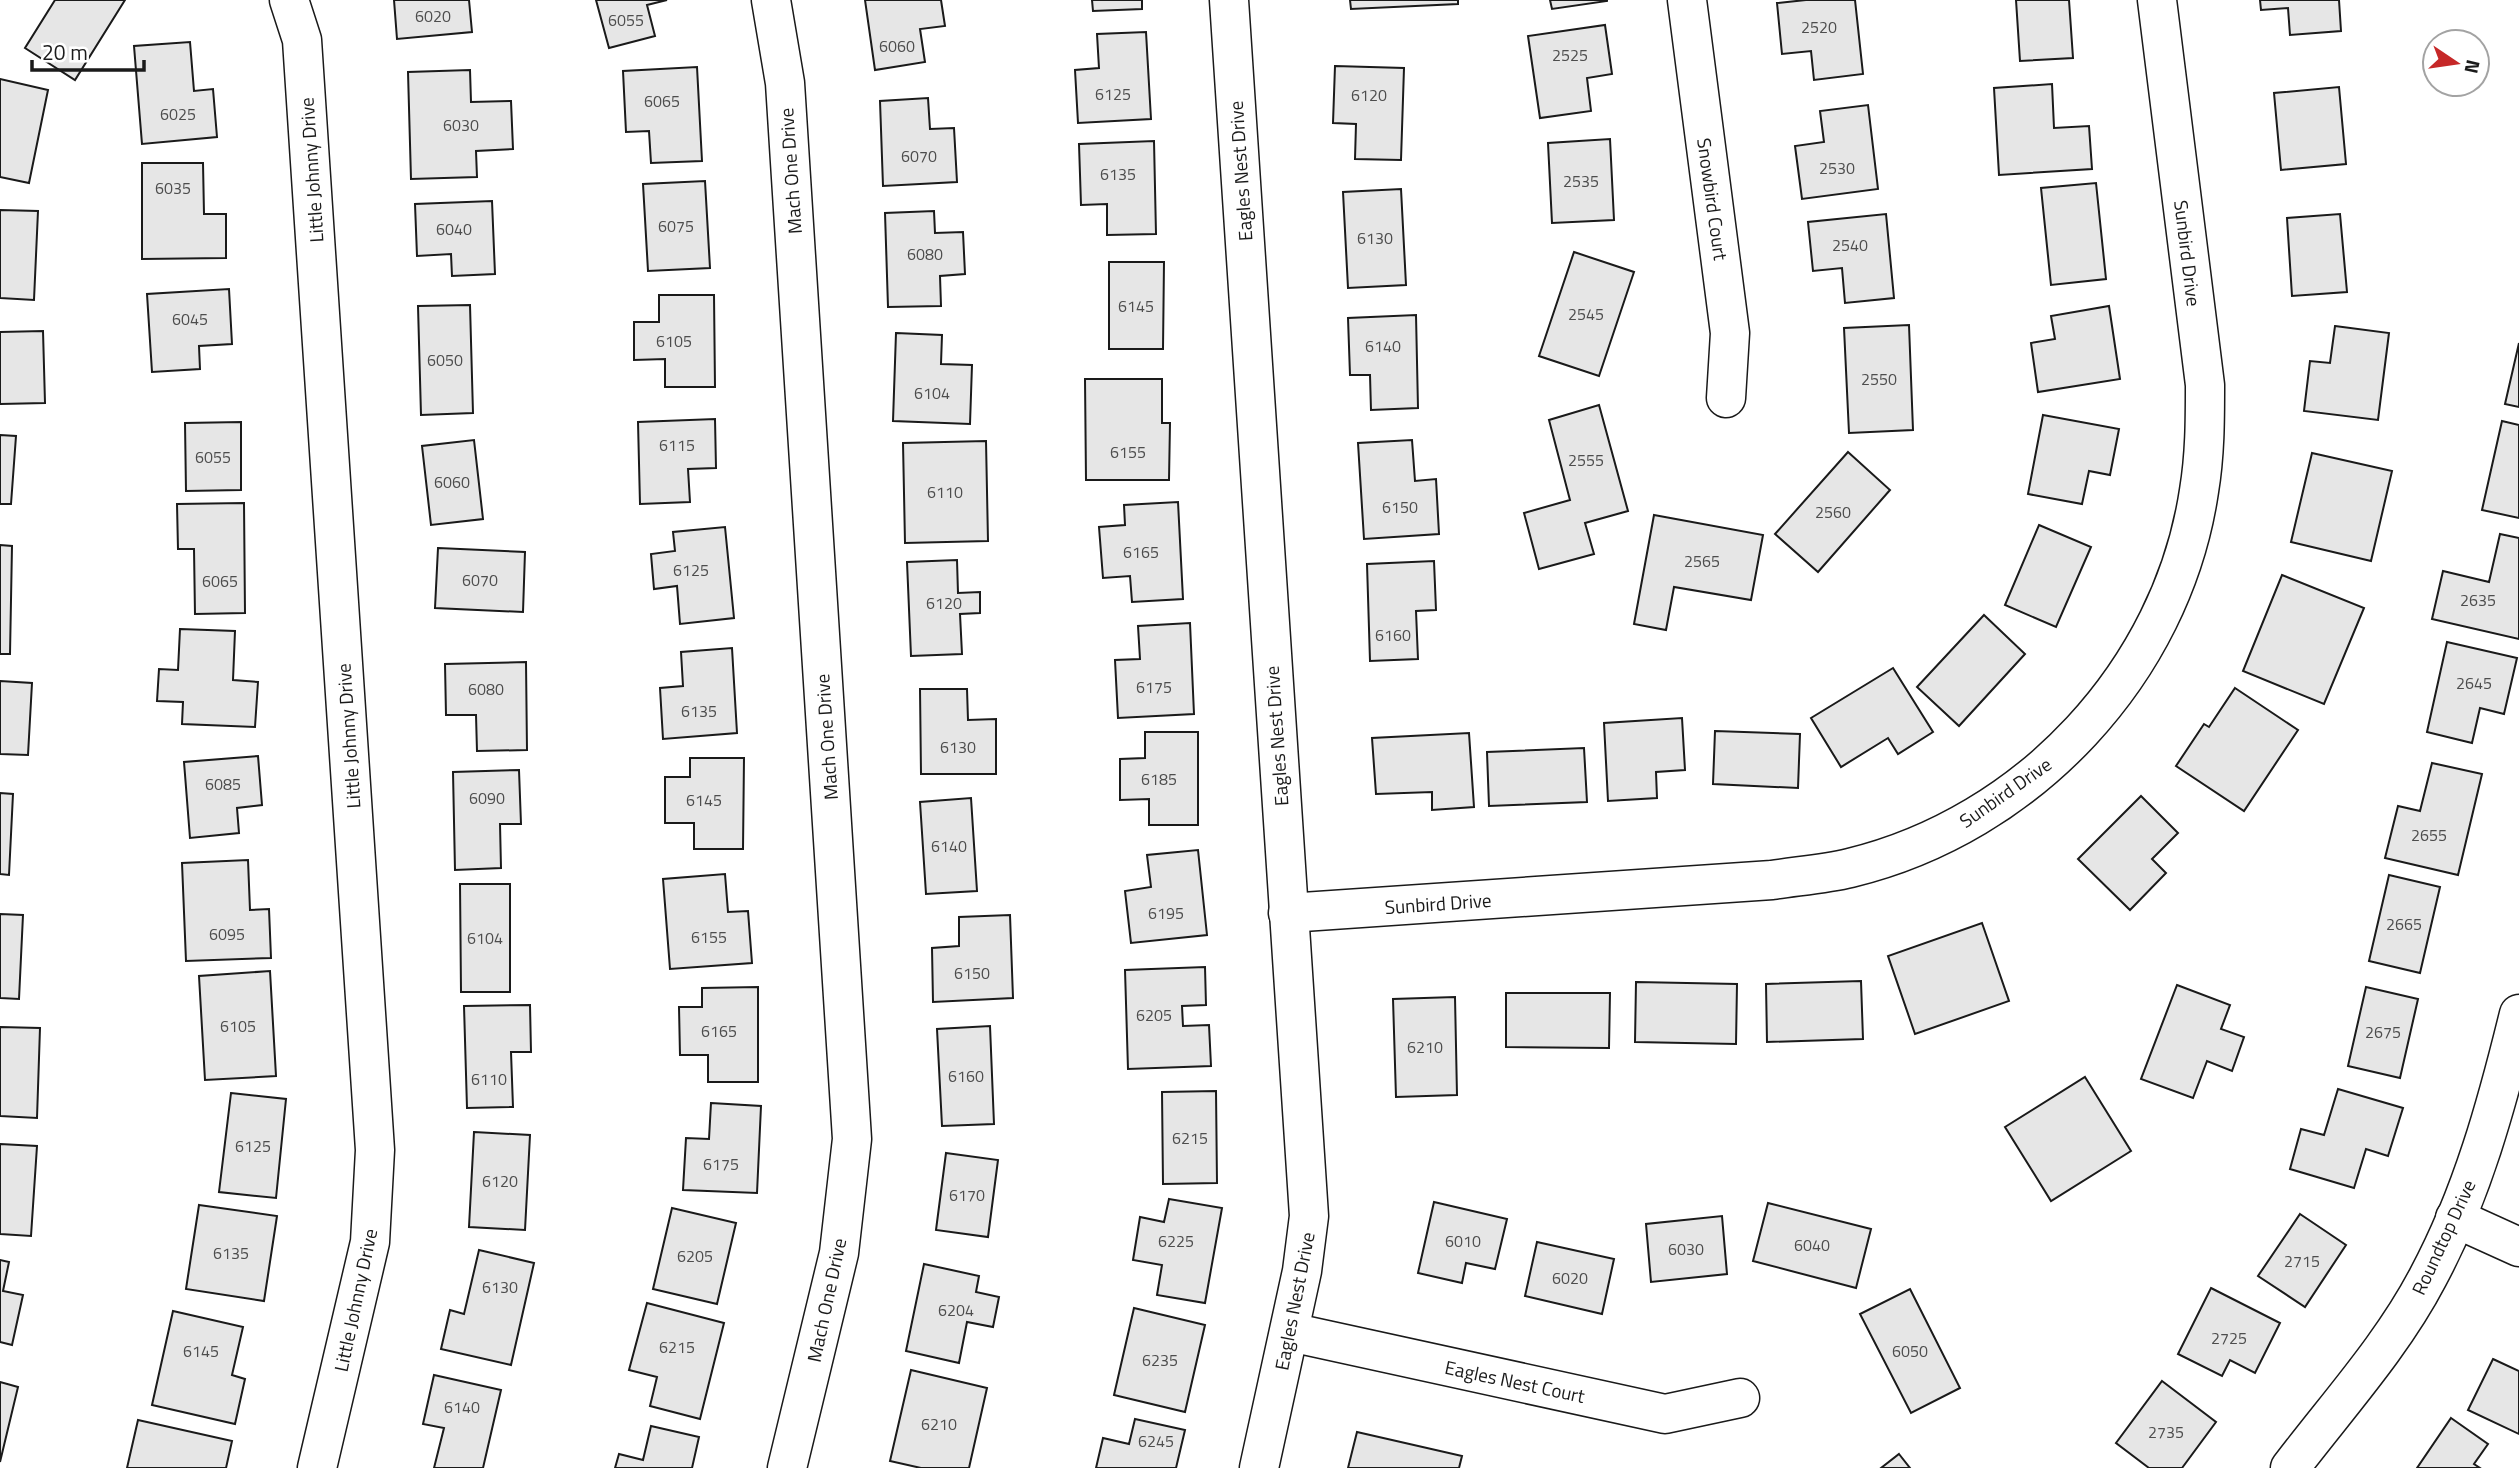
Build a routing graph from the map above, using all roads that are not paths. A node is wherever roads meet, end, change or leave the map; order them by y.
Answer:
1 (289, 0) edge
2 (771, 0) edge
3 (1229, 0) edge
4 (1686, 0) edge
5 (2157, 0) edge
6 (1726, 398) dead end
7 (1288, 913) junction
8 (2519, 1014) edge
9 (2455, 1218) junction
10 (2519, 1247) edge
11 (1290, 1332) junction
12 (1740, 1398) dead end
13 (317, 1468) edge
14 (787, 1468) edge
15 (1259, 1468) edge
16 (2290, 1468) edge

1 - 13 street, Little Johnny Drive
2 - 14 street, Mach One Drive
3 - 7 street, Eagles Nest Drive
4 - 6 street, Snowbird Court
5 - 7 street, Sunbird Drive
7 - 11 street, Eagles Nest Drive
8 - 9 street, Roundtop Drive
9 - 10 street
9 - 16 street, Roundtop Drive
11 - 12 street, Eagles Nest Court
11 - 15 street, Eagles Nest Drive

